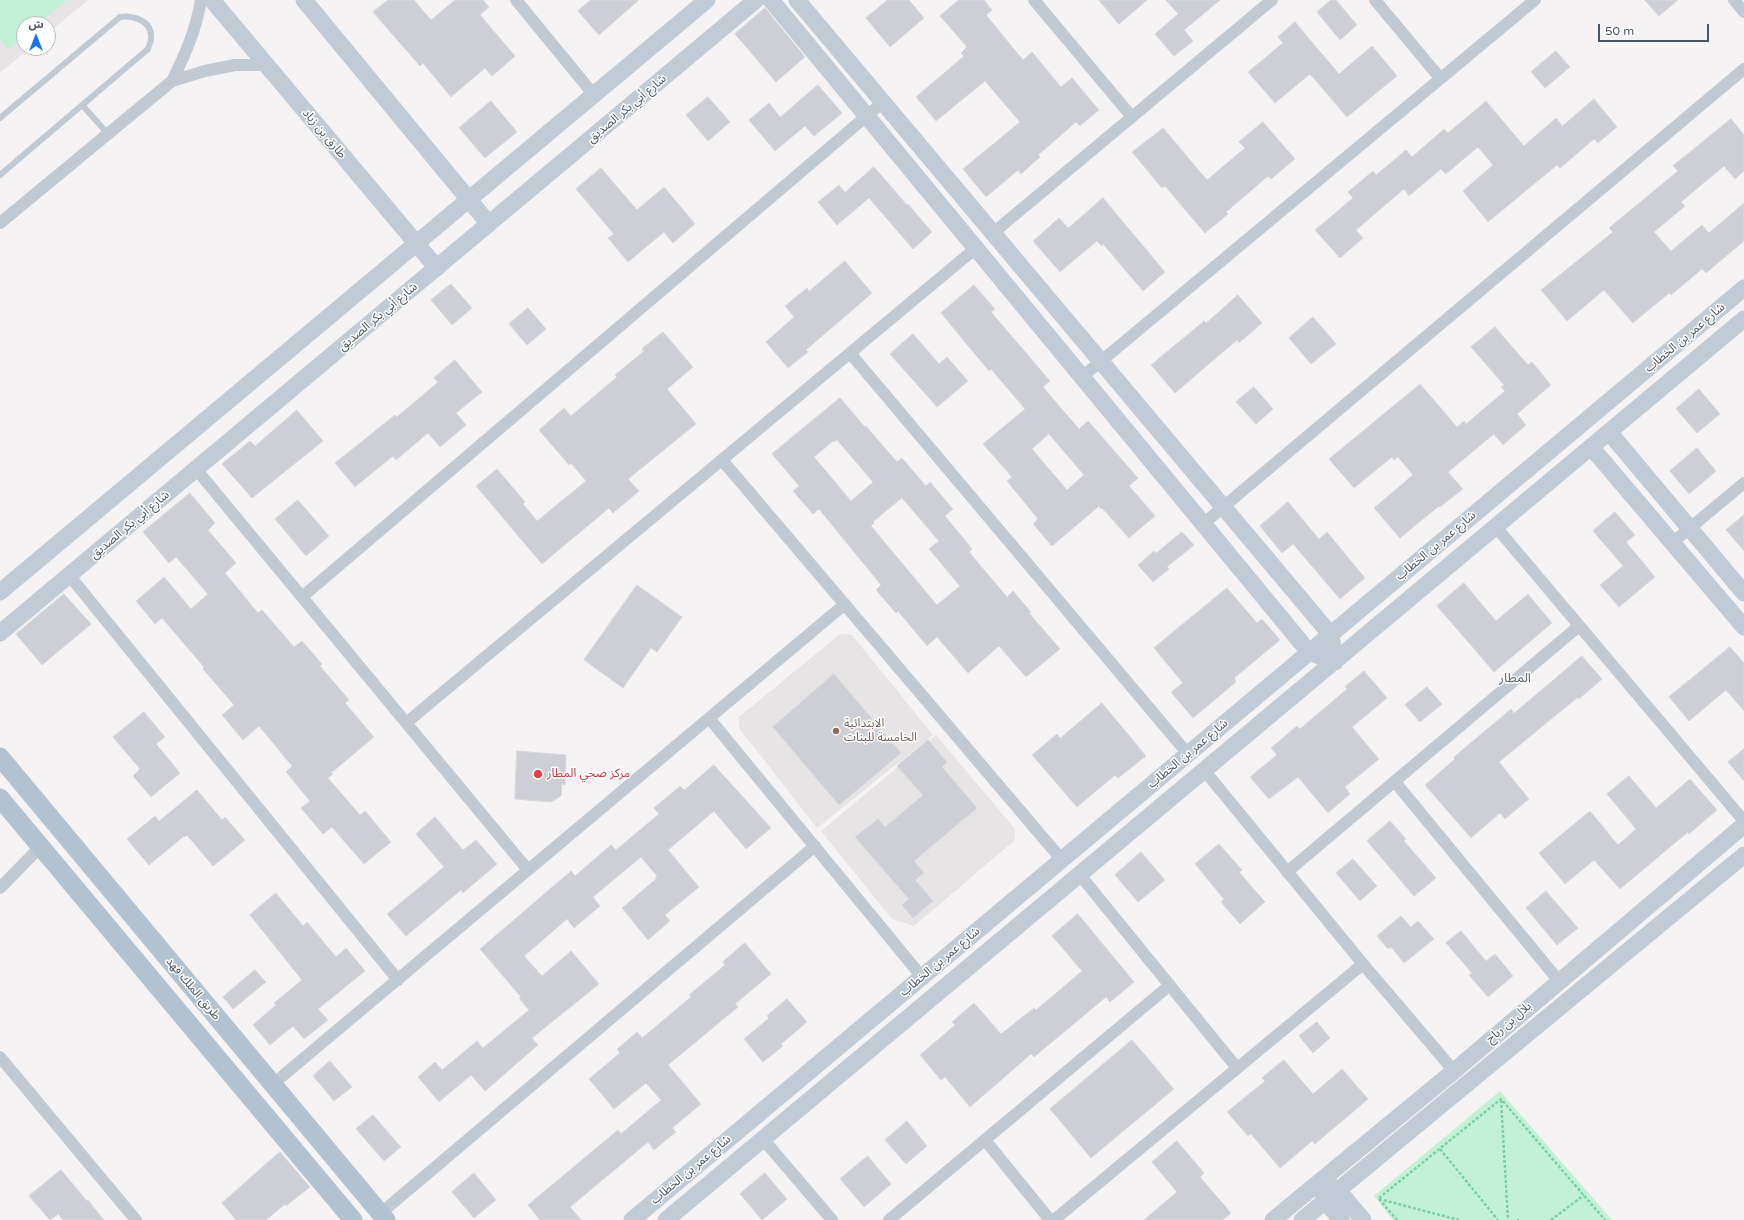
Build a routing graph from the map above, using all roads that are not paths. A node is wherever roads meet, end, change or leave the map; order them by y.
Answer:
1 (201, 0) edge
2 (212, 0) edge
3 (304, 0) edge
4 (516, 0) edge
5 (707, 0) edge
6 (756, 0) edge
7 (771, 0) edge
8 (798, 0) edge
9 (1034, 0) edge
10 (1272, 0) edge
11 (1375, 0) edge
12 (1535, 0) edge
13 (1734, 0) edge
14 (1744, 12) edge
15 (267, 65) junction
16 (1744, 68) edge
17 (1440, 78) junction
18 (172, 81) junction
19 (594, 95) junction
20 (883, 102) junction
21 (82, 106) junction
22 (867, 116) junction
23 (1132, 117) junction
24 (0, 118) edge
25 (108, 134) junction
26 (0, 175) edge
27 (470, 199) junction
28 (0, 223) edge
29 (489, 224) junction
30 (993, 233) junction
31 (416, 244) junction
32 (976, 248) junction
33 (437, 268) junction
34 (1744, 288) edge
35 (1744, 319) edge
36 (850, 353) junction
37 (1101, 361) junction
38 (1082, 377) junction
39 (1609, 432) junction
40 (1591, 447) junction
41 (722, 460) junction
42 (196, 469) junction
43 (1744, 483) edge
44 (1223, 507) junction
45 (1203, 524) junction
46 (1496, 527) junction
47 (1690, 529) junction
48 (1672, 543) junction
49 (69, 576) junction
50 (4, 586) edge
51 (1744, 593) edge
52 (302, 597) junction
53 (845, 604) junction
54 (1579, 626) junction
55 (1744, 627) edge
56 (0, 633) edge
57 (1331, 635) junction
58 (1309, 652) junction
59 (1335, 662) junction
60 (709, 718) junction
61 (406, 723) junction
62 (1188, 754) junction
63 (0, 757) edge
64 (1204, 770) junction
65 (1395, 782) junction
66 (0, 798) edge
67 (1744, 821) edge
68 (1744, 825) edge
69 (41, 846) junction
70 (815, 846) junction
71 (1744, 855) edge
72 (1062, 860) junction
73 (528, 870) junction
74 (1288, 872) junction
75 (1080, 875) junction
76 (0, 888) edge
77 (1362, 964) junction
78 (922, 977) junction
79 (398, 980) junction
80 (1559, 981) junction
81 (1170, 985) junction
82 (0, 1057) edge
83 (1237, 1068) junction
84 (1454, 1071) junction
85 (273, 1084) junction
86 (763, 1139) junction
87 (984, 1140) junction
88 (1320, 1181) junction
89 (1338, 1190) junction
90 (1325, 1201) junction
91 (384, 1217) edge
92 (136, 1220) edge
93 (353, 1220) edge
94 (632, 1220) edge
95 (666, 1220) edge
96 (832, 1220) edge
97 (889, 1220) edge
98 (1050, 1220) edge
99 (1054, 1220) edge
100 (1273, 1220) edge
101 (1302, 1220) edge
102 (1341, 1220) edge
103 (1363, 1220) edge

1 - 18 street
2 - 15 street, طارق بن زياد
3 - 27 street
4 - 19 street
5 - 19 street
6 - 29 street, شارع أبي بكر الصديق
7 - 22 street
8 - 20 street
9 - 23 street
10 - 23 street
11 - 17 street
12 - 17 street
13 - 14 street
15 - 18 street
15 - 31 street, طارق بن زياد
16 - 44 street
17 - 37 street
18 - 25 street
19 - 27 street
20 - 22 street
20 - 30 street
21 - 24 lane
21 - 25 lane
21 - 26 lane
22 - 32 street
22 - 52 street
23 - 30 street
25 - 28 street
27 - 29 street
27 - 31 street
29 - 33 street, شارع أبي بكر الصديق
30 - 37 street
31 - 33 street, طارق بن زياد
31 - 50 street
32 - 36 street
32 - 38 street
33 - 42 street, شارع أبي بكر الصديق
34 - 57 street, شارع عمر بن الخطاب
35 - 39 street, شارع عمر بن الخطاب
36 - 41 street
36 - 62 street
37 - 38 street
37 - 44 street
38 - 45 street
39 - 40 street, شارع عمر بن الخطاب
39 - 47 street
40 - 46 street, شارع عمر بن الخطاب
40 - 48 street
41 - 53 street
41 - 61 street
42 - 49 street, شارع أبي بكر الصديق
42 - 52 street
43 - 47 street
44 - 45 street
44 - 57 street
45 - 58 street
46 - 54 street
46 - 59 street, شارع عمر بن الخطاب
47 - 48 street
47 - 51 street
48 - 55 street
49 - 56 street, شارع أبي بكر الصديق
49 - 79 street
52 - 61 street
53 - 60 street
53 - 72 street
54 - 65 street
54 - 67 street
57 - 58 street, شارع عمر بن الخطاب
57 - 59 street
58 - 59 street
58 - 62 street, شارع عمر بن الخطاب
59 - 64 street, شارع عمر بن الخطاب
60 - 70 street
60 - 73 street
61 - 73 street
62 - 72 street, شارع عمر بن الخطاب
63 - 85 main road, طريق الملك فهد
64 - 74 street
64 - 75 street, شارع عمر بن الخطاب
65 - 74 street
65 - 80 street
66 - 69 main road, طريق الملك فهد
68 - 80 street, بلال بن رباح
69 - 76 street
69 - 93 main road, طريق الملك فهد
70 - 78 street
70 - 91 street
71 - 89 street, بلال بن رباح
72 - 78 street, شارع عمر بن الخطاب
73 - 79 street
74 - 77 street
75 - 81 street
75 - 86 street, شارع عمر بن الخطاب
77 - 83 street
77 - 84 street
78 - 94 street, شارع عمر بن الخطاب
79 - 85 street
80 - 84 street, بلال بن رباح
81 - 83 street
81 - 87 street
82 - 92 street
83 - 99 street
84 - 88 street, بلال بن رباح
85 - 91 main road, طريق الملك فهد
86 - 95 street, شارع عمر بن الخطاب
86 - 96 street
87 - 97 street
87 - 98 street
88 - 89 street
88 - 90 street
88 - 100 street, بلال بن رباح
89 - 90 street, بلال بن رباح
89 - 103 street
90 - 101 street, بلال بن رباح
90 - 102 street

